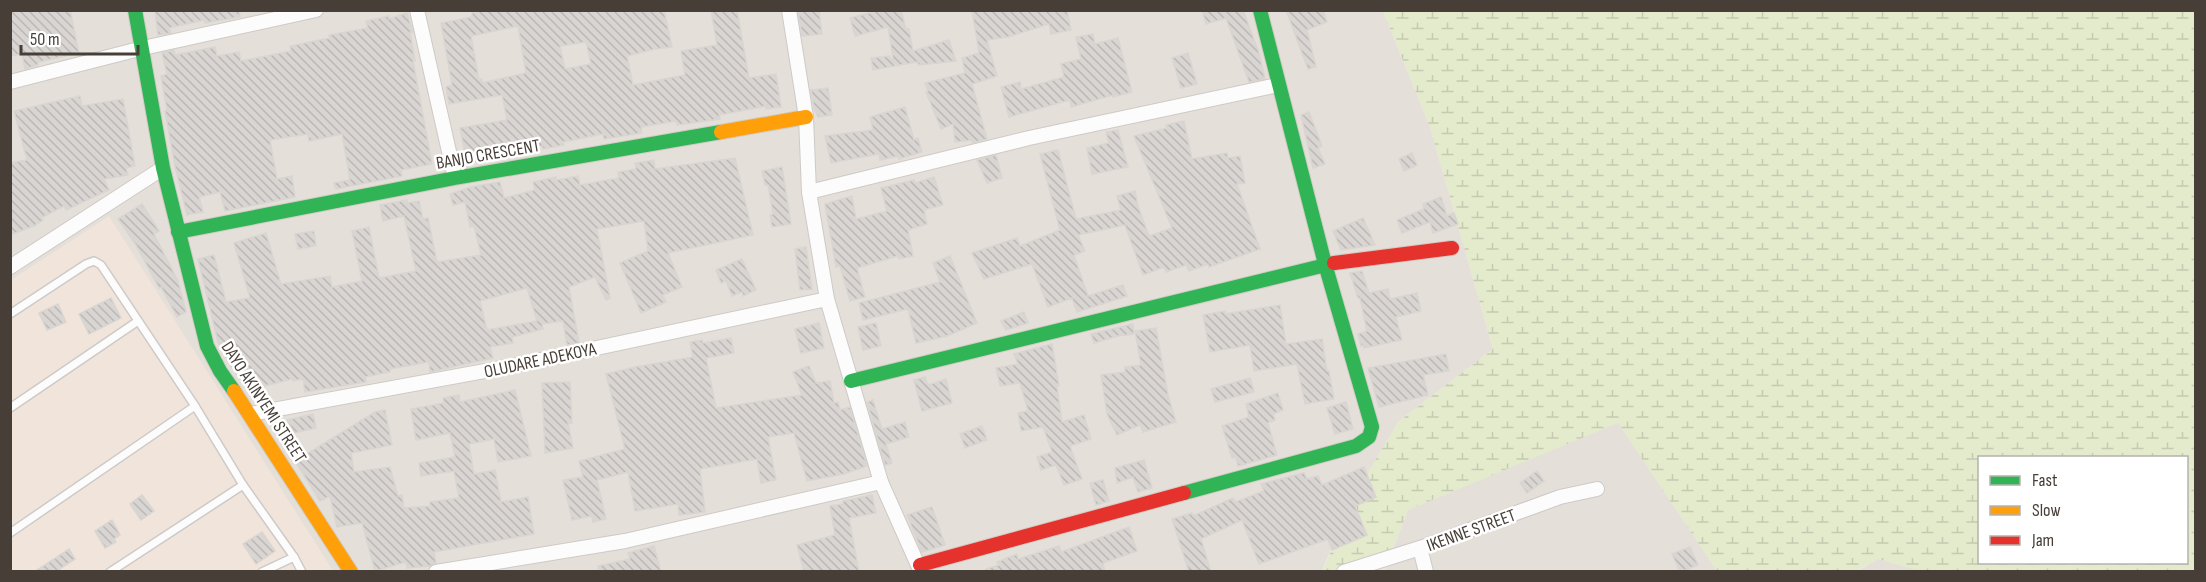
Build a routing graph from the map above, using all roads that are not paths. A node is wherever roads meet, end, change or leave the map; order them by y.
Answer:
1 (135, 10) edge
2 (316, 10) edge
3 (417, 10) edge
4 (789, 10) edge
5 (1260, 10) edge
6 (143, 48) junction
7 (10, 82) edge
8 (1278, 85) junction
9 (806, 117) junction
10 (163, 168) junction
11 (455, 178) junction
12 (809, 192) junction
13 (178, 232) junction
14 (1452, 248) dead end
15 (1325, 264) junction
16 (10, 267) edge
17 (827, 299) junction
18 (10, 314) edge
19 (138, 321) junction
20 (851, 381) junction
21 (195, 405) junction
22 (10, 408) edge
23 (251, 414) junction
24 (881, 482) junction
25 (243, 485) junction
26 (1597, 489) dead end
27 (10, 533) edge
28 (1420, 548) junction
29 (294, 557) junction
30 (920, 568) edge
31 (110, 572) edge
32 (262, 572) edge
33 (302, 572) edge
34 (351, 572) edge
35 (436, 572) edge
36 (1344, 572) edge
37 (1426, 572) edge

1 - 6 street, DAYO AKINYEMI STREET
2 - 6 street
3 - 11 street
4 - 9 street
5 - 8 street
6 - 7 street
6 - 10 street, DAYO AKINYEMI STREET
8 - 12 street
8 - 15 street
9 - 11 street, BANJO CRESCENT
9 - 12 street
10 - 13 street, DAYO AKINYEMI STREET
10 - 16 street
11 - 13 street, BANJO CRESCENT
12 - 17 street
13 - 23 street, DAYO AKINYEMI STREET
14 - 15 street
15 - 20 street
15 - 30 street
17 - 20 street
17 - 23 street, OLUDARE ADEKOYA
18 - 19 lane
19 - 21 lane
19 - 22 lane
20 - 24 street
21 - 25 lane
21 - 27 lane
23 - 34 street, DAYO AKINYEMI STREET
24 - 30 street
24 - 35 street
25 - 29 lane
25 - 31 lane
26 - 28 street, IKENNE STREET
28 - 36 street, IKENNE STREET
28 - 37 street
29 - 32 lane
29 - 33 lane

